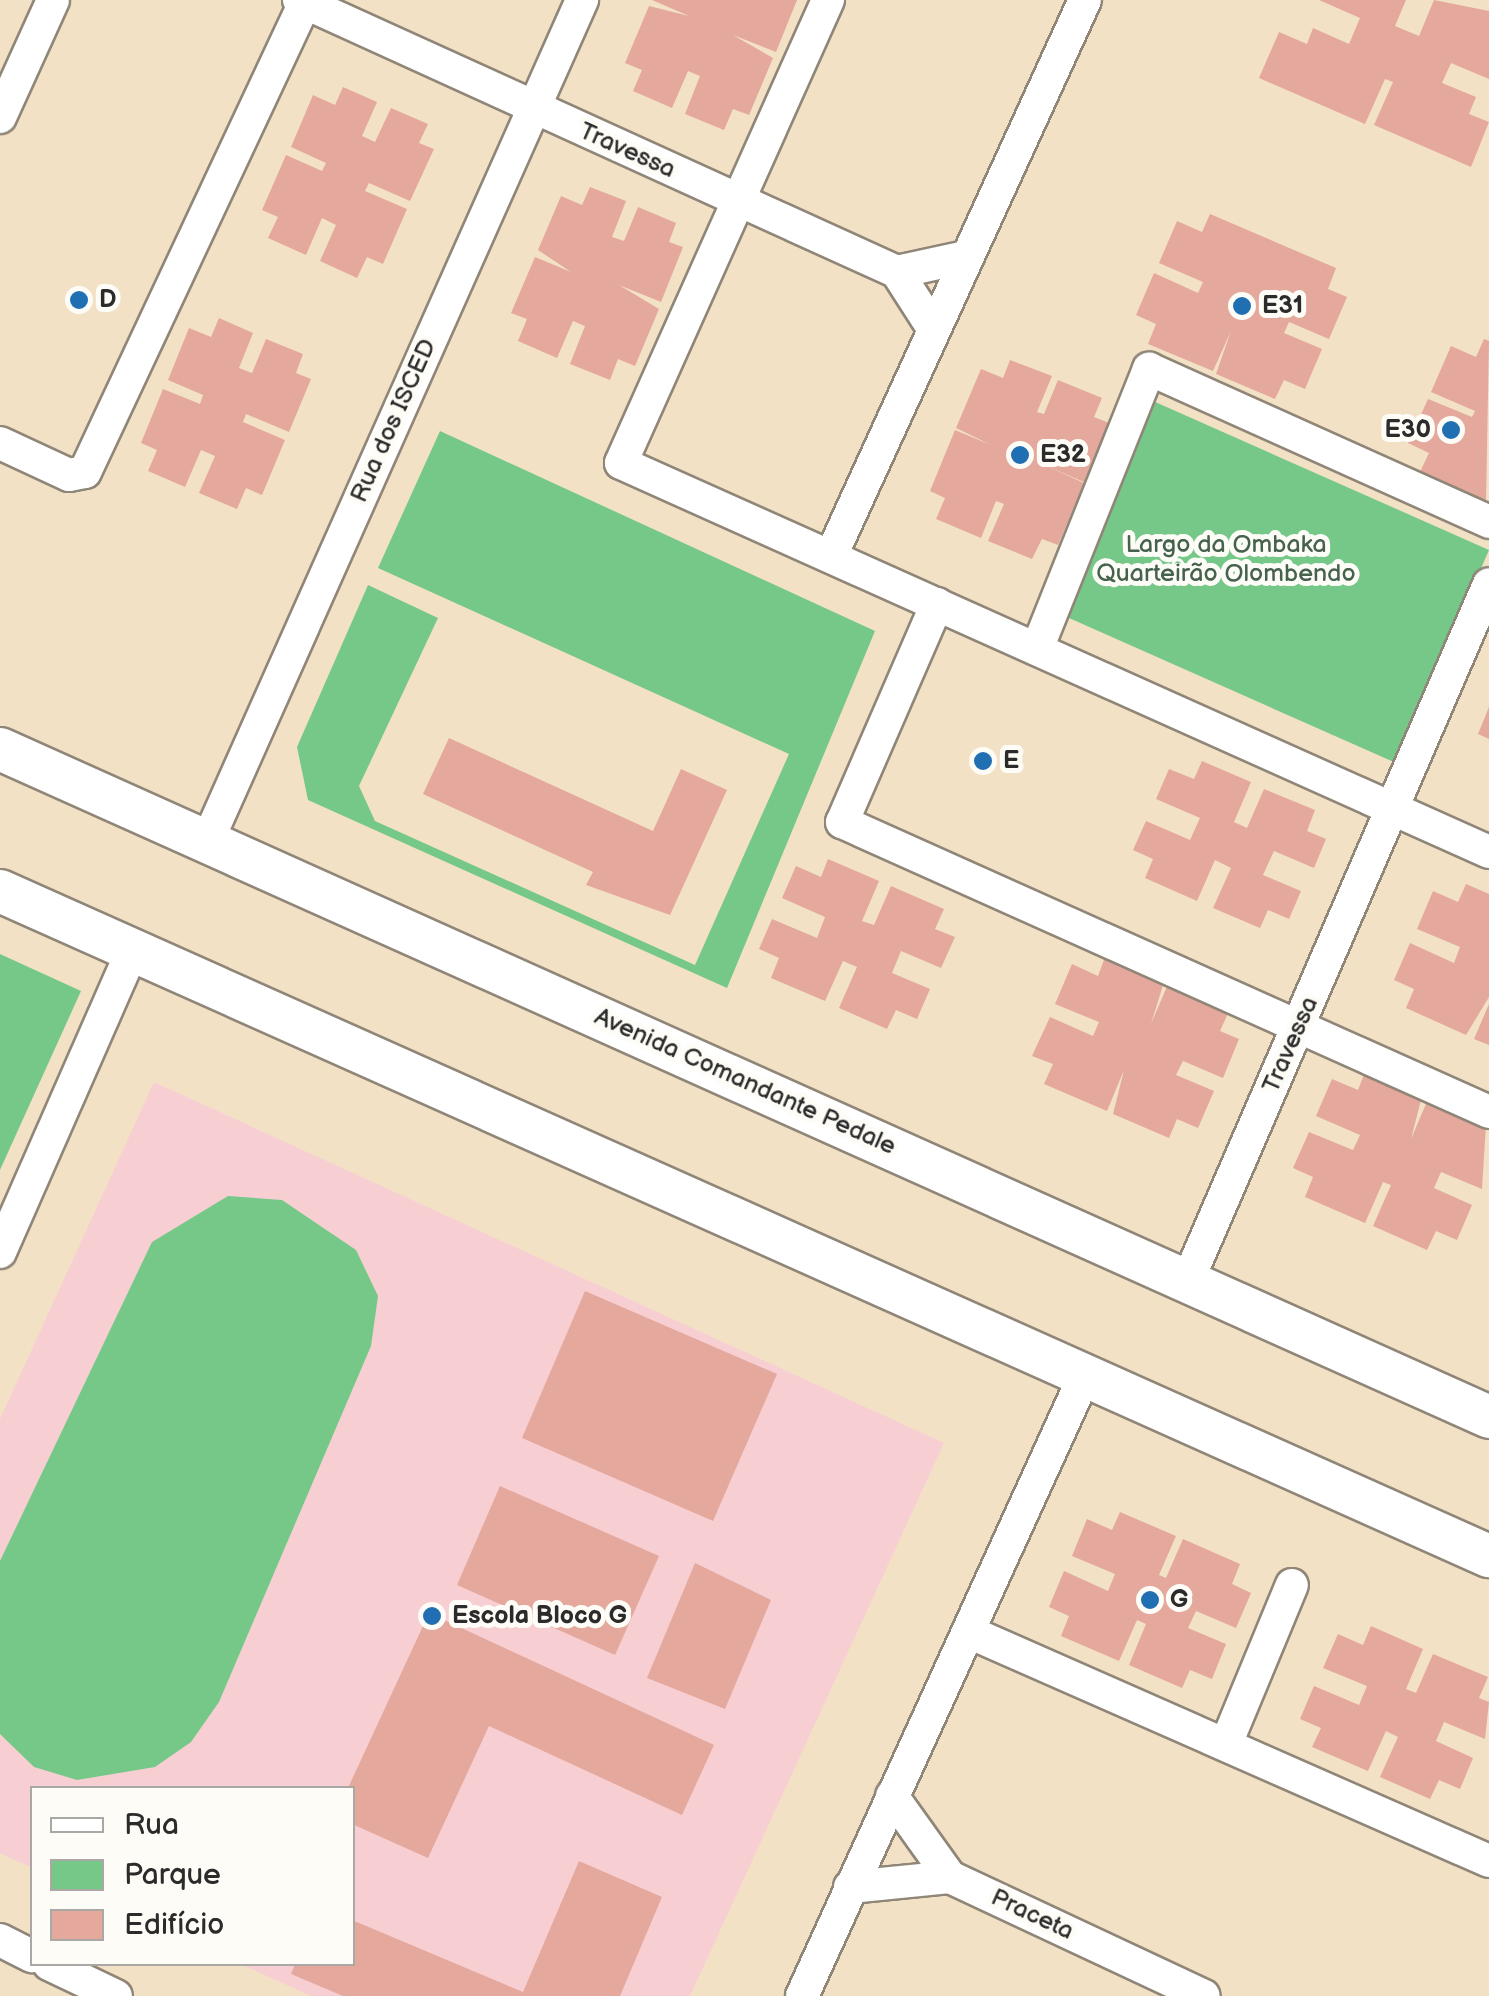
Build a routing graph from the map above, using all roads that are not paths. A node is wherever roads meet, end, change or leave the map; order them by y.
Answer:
1 (53, 0) edge
2 (582, 0) edge
3 (828, 0) edge
4 (1085, 0) edge
5 (303, 1) edge
6 (533, 110) junction
7 (0, 117) edge
8 (736, 198) junction
9 (961, 258) junction
10 (897, 272) junction
11 (931, 325) junction
12 (0, 444) edge
13 (1489, 522) edge
14 (831, 556) junction
15 (1489, 584) edge
16 (937, 604) junction
17 (1036, 649) junction
18 (0, 749) edge
19 (1395, 810) junction
20 (207, 842) junction
21 (1489, 852) edge
22 (0, 891) edge
23 (132, 952) junction
24 (1298, 1027) junction
25 (1489, 1112) edge
26 (0, 1252) edge
27 (1188, 1280) junction
28 (1085, 1375) junction
29 (1489, 1416) edge
30 (1489, 1556) edge
31 (1292, 1585) dead end
32 (969, 1632) junction
33 (1226, 1744) junction
34 (892, 1796) junction
35 (1488, 1858) edge
36 (950, 1877) junction
37 (850, 1886) junction
38 (0, 1940) edge
39 (30, 1955) edge
40 (52, 1966) edge
41 (1159, 1986) edge
42 (116, 1996) edge
43 (802, 1996) edge
44 (1204, 1996) edge

1 - 7 street
2 - 6 street, Rua dos ISCED
3 - 8 street
4 - 9 street
5 - 6 street, Travessa
5 - 12 street
6 - 8 street, Travessa
6 - 20 street, Rua dos ISCED
8 - 10 street, Travessa
8 - 14 street
9 - 10 street
9 - 11 street
10 - 11 street
11 - 14 street
13 - 17 street
14 - 16 street
15 - 19 street, Travessa
16 - 17 street
16 - 24 street
17 - 19 street
18 - 20 street, Avenida Comandante Pedale
19 - 21 street
19 - 24 street, Travessa
20 - 27 street, Avenida Comandante Pedale
22 - 23 street
23 - 26 street
23 - 28 street
24 - 25 street
24 - 27 street, Travessa
27 - 29 street, Avenida Comandante Pedale
28 - 30 street
28 - 32 street
31 - 33 street
32 - 33 street
32 - 34 street
33 - 35 street
34 - 36 street, Praceta
34 - 37 street
36 - 37 street
36 - 41 street, Praceta
37 - 43 street
38 - 39 street
40 - 42 street
41 - 44 street, Praceta

